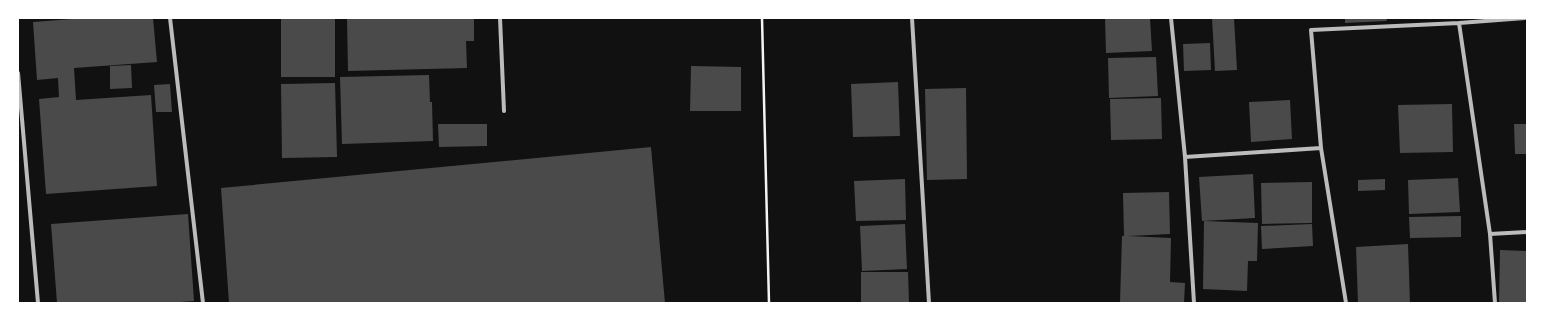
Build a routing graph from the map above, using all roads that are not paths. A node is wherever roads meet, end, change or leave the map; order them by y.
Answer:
1 (170, 18) edge
2 (500, 18) edge
3 (912, 18) edge
4 (1171, 18) edge
5 (1525, 18) edge
6 (1459, 23) junction
7 (18, 73) edge
8 (504, 111) dead end
9 (1321, 148) junction
10 (1185, 157) junction
11 (1527, 232) edge
12 (1490, 234) junction
13 (38, 303) edge
14 (204, 303) edge
15 (930, 303) edge
16 (1194, 303) edge
17 (1346, 303) edge
18 (1495, 303) edge

1 - 14 street
2 - 8 street
3 - 15 street
4 - 10 street
5 - 6 street
6 - 9 street
6 - 12 street
7 - 13 street
9 - 10 street
9 - 17 street
10 - 16 street
11 - 12 street
12 - 18 street

